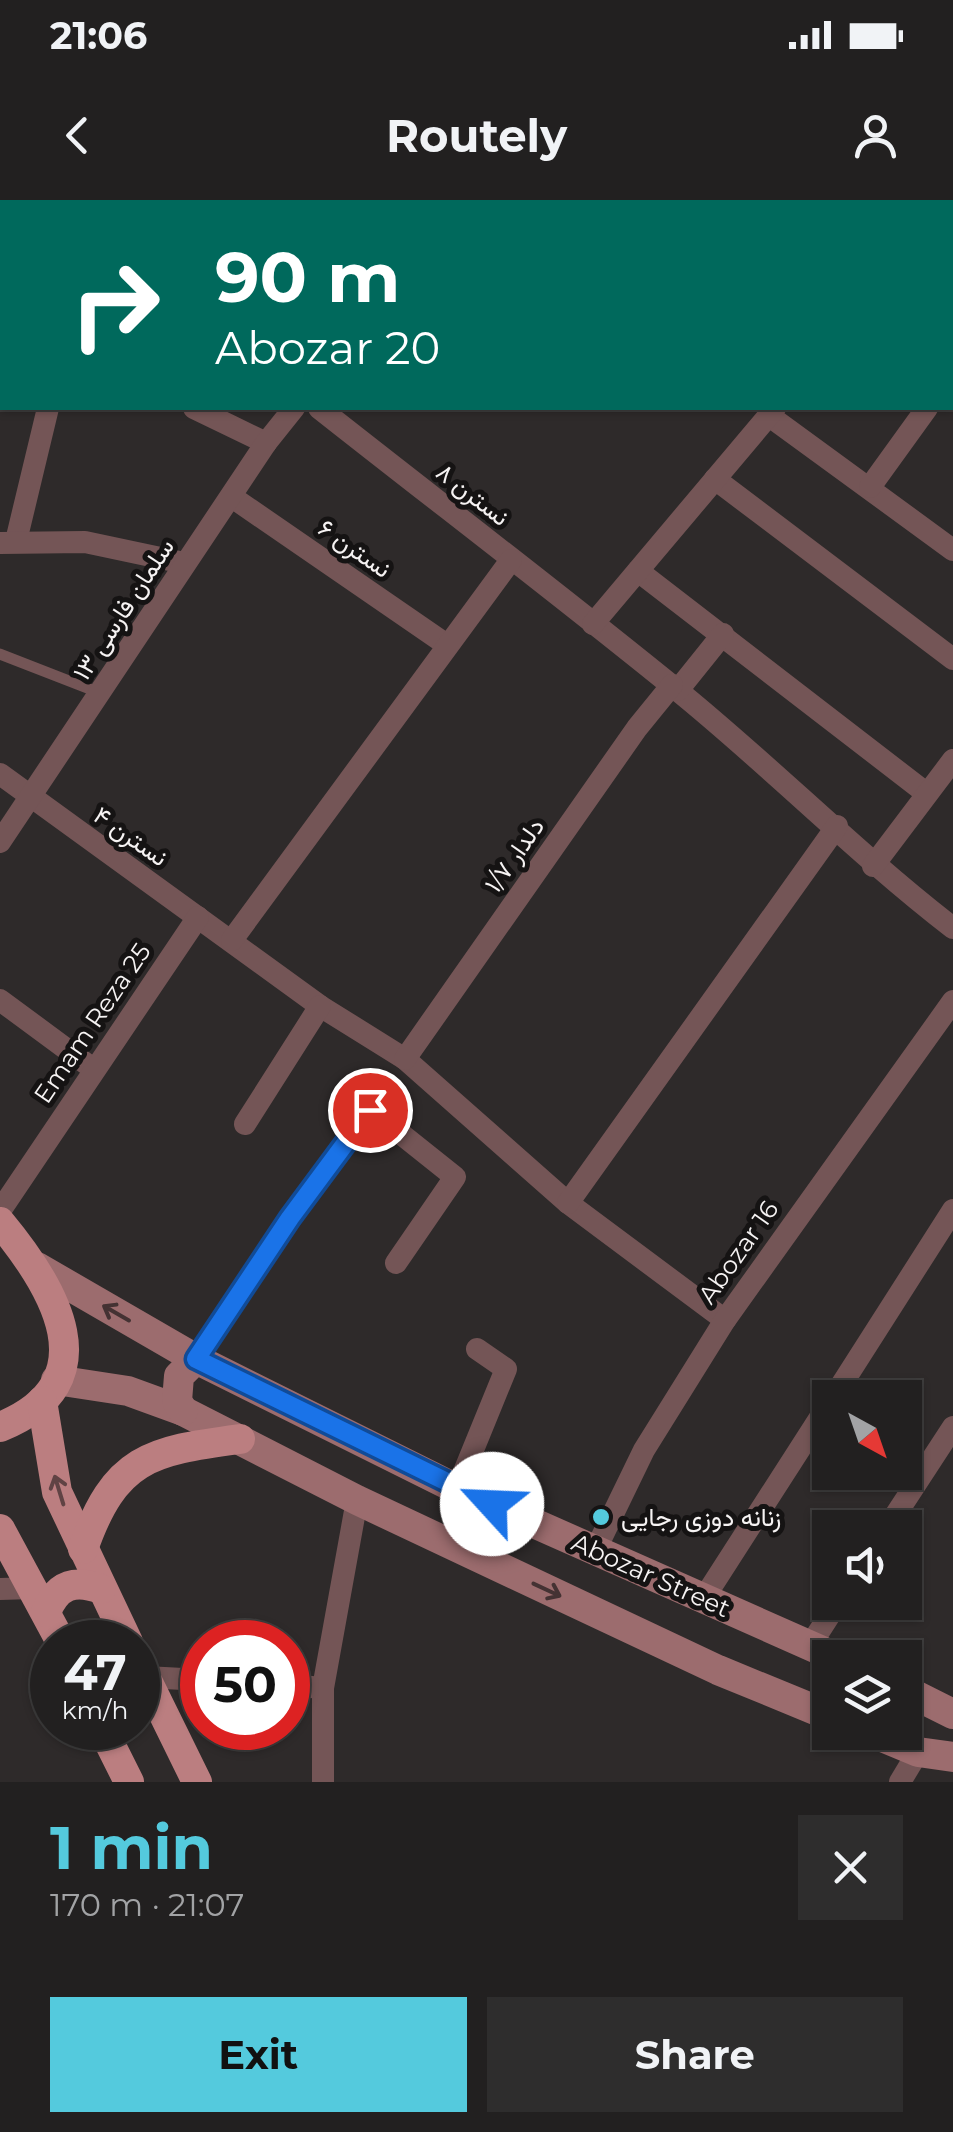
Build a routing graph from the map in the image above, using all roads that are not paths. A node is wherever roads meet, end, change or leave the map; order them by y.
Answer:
1 (47, 410) edge
2 (198, 410) edge
3 (292, 410) edge
4 (322, 410) edge
5 (927, 410) edge
6 (772, 412) edge
7 (266, 442) junction
8 (715, 479) junction
9 (870, 487) junction
10 (232, 497) junction
11 (8, 542) edge
12 (953, 550) edge
13 (511, 560) junction
14 (184, 563) junction
15 (638, 571) junction
16 (593, 624) junction
17 (724, 634) junction
18 (447, 645) junction
19 (0, 654) edge
20 (953, 659) edge
21 (675, 688) junction
22 (100, 694) junction
23 (953, 760) edge
24 (0, 774) edge
25 (926, 793) junction
26 (32, 798) junction
27 (838, 826) junction
28 (0, 842) edge
29 (873, 866) junction
30 (198, 917) junction
31 (953, 928) edge
32 (232, 940) junction
33 (0, 1000) edge
34 (953, 1001) edge
35 (320, 1006) junction
36 (405, 1060) junction
37 (92, 1068) junction
38 (244, 1124) dead end
39 (568, 1203) junction
40 (953, 1210) edge
41 (0, 1211) edge
42 (0, 1222) edge
43 (396, 1262) dead end
44 (37, 1267) junction
45 (724, 1320) junction
46 (477, 1349) dead end
47 (196, 1359) junction
48 (844, 1380) edge
49 (49, 1391) junction
50 (183, 1412) junction
51 (0, 1426) edge
52 (953, 1427) edge
53 (812, 1430) edge
54 (240, 1439) junction
55 (457, 1489) junction
56 (357, 1500) junction
57 (900, 1510) edge
58 (0, 1529) edge
59 (83, 1549) junction
60 (596, 1551) junction
61 (101, 1588) junction
62 (0, 1589) edge
63 (704, 1598) junction
64 (39, 1600) junction
65 (49, 1620) edge
66 (117, 1620) edge
67 (812, 1646) edge
68 (310, 1687) edge
69 (324, 1688) junction
70 (922, 1698) edge
71 (160, 1707) edge
72 (812, 1709) edge
73 (953, 1714) edge
74 (113, 1750) edge
75 (913, 1750) edge
76 (918, 1752) junction
77 (953, 1756) edge
78 (129, 1782) edge
79 (197, 1782) edge
80 (323, 1782) edge
81 (900, 1782) edge

1 - 11 street
2 - 7 street
3 - 7 street, ۱۳ سلمان فارسی
4 - 13 street, نسترن ۸
5 - 9 street
6 - 8 street
6 - 9 street
7 - 10 street, ۱۳ سلمان فارسی
8 - 15 street
8 - 20 street
9 - 12 street
10 - 14 street, ۱۳ سلمان فارسی
10 - 18 street, نسترن ۶
11 - 14 street
13 - 16 street, نسترن ۸
13 - 18 street
14 - 22 street, ۱۳ سلمان فارسی
15 - 16 street
15 - 17 street
16 - 21 street, نسترن ۸
17 - 21 street, دلدار ۱/۷
17 - 25 street
18 - 32 street
19 - 22 lane
21 - 27 street, نسترن ۸
21 - 36 street, دلدار ۱/۷
22 - 26 street, ۱۳ سلمان فارسی
23 - 25 street
24 - 26 street, نسترن ۴
25 - 29 street
26 - 28 street, ۱۳ سلمان فارسی
26 - 30 street, نسترن ۴
27 - 29 street, نسترن ۸
27 - 39 street
29 - 31 street, نسترن ۸
30 - 32 street, نسترن ۴
30 - 37 street, Emam Reza 25
32 - 35 street, نسترن ۴
33 - 37 street
34 - 45 street, Abozar 16
35 - 36 street, نسترن ۴
35 - 38 street
36 - 39 street, نسترن ۴
37 - 41 street, Emam Reza 25
39 - 45 street, نسترن ۴
40 - 48 street
42 - 44 main road
43 - 47 street
47 -> 44 main road, Abozar Street
44 - 49 main road
45 - 60 street, Abozar 16
46 - 55 street
47 - 50 main road
47 - 55 main road, Abozar Street
49 - 50 main road
49 - 51 main road
59 -> 49 main road
50 - 54 main road
52 - 57 street
53 - 63 street
54 - 56 main road
54 - 59 main road
55 - 60 main road, Abozar Street
56 - 69 street
56 -> 72 main road
58 - 64 main road
59 - 61 main road
60 - 63 main road, Abozar Street
61 - 64 main road
61 - 66 main road
62 - 64 street
63 - 67 main road, Abozar Street
64 - 65 main road
68 - 69 street
69 - 80 street
70 - 73 main road
71 - 79 main road
74 - 78 main road
75 - 76 main road
76 - 77 main road
76 - 81 street

